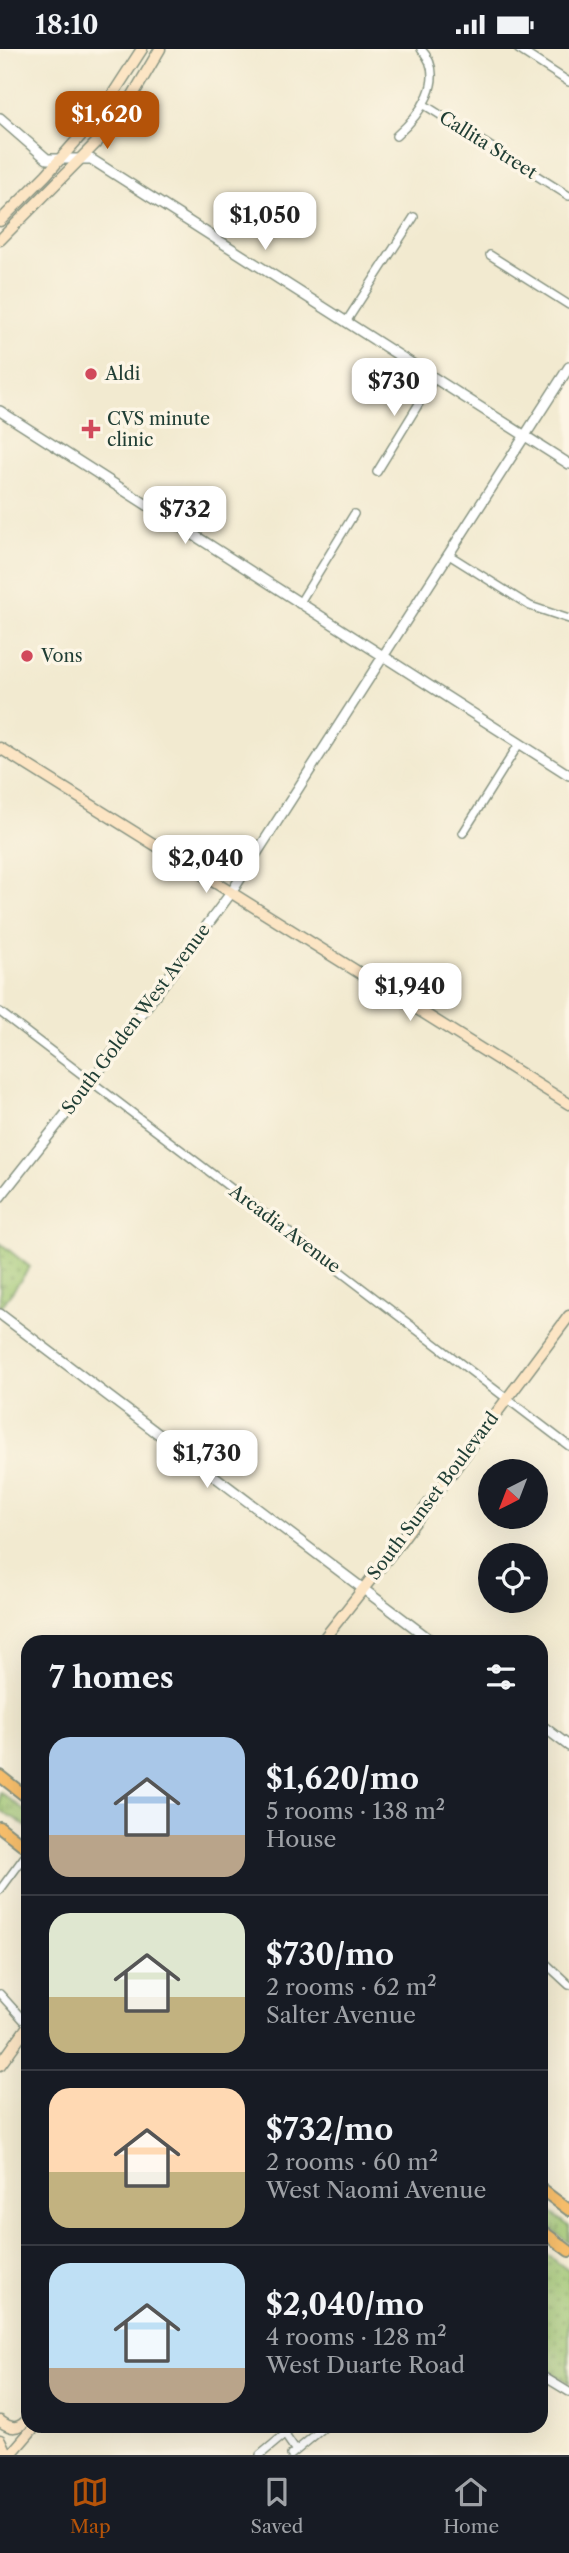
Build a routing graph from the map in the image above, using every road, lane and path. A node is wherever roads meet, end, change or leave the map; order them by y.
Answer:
1 (142, 49) edge
2 (160, 49) edge
3 (421, 49) edge
4 (518, 49) edge
5 (569, 82) edge
6 (423, 104) junction
7 (0, 118) edge
8 (396, 136) dead end
9 (60, 159) junction
10 (79, 159) junction
11 (569, 196) edge
12 (414, 217) dead end
13 (0, 221) edge
14 (0, 240) edge
15 (490, 255) dead end
16 (569, 305) edge
17 (346, 322) junction
18 (569, 367) edge
19 (434, 379) junction
20 (0, 411) edge
21 (525, 436) junction
22 (569, 464) edge
23 (377, 471) dead end
24 (354, 514) dead end
25 (449, 555) junction
26 (299, 604) junction
27 (569, 619) edge
28 (383, 657) junction
29 (519, 744) junction
30 (0, 748) edge
31 (569, 775) edge
32 (463, 833) dead end
33 (231, 893) junction
34 (0, 1012) edge
35 (90, 1082) junction
36 (569, 1104) edge
37 (0, 1197) edge
38 (0, 1314) edge
39 (569, 1316) edge
40 (506, 1398) junction
41 (569, 1446) edge
42 (363, 1590) junction
43 (327, 1635) edge
44 (424, 1635) edge
45 (548, 1730) edge
46 (569, 1746) edge
47 (0, 1776) edge
48 (21, 1792) edge
49 (0, 1827) edge
50 (21, 1845) edge
51 (21, 1860) edge
52 (0, 1889) edge
53 (548, 1966) edge
54 (569, 1985) edge
55 (0, 1994) edge
56 (21, 2018) edge
57 (21, 2036) edge
58 (0, 2065) edge
59 (548, 2194) edge
60 (569, 2210) edge
61 (548, 2235) edge
62 (569, 2251) edge
63 (548, 2379) edge
64 (569, 2392) edge
65 (0, 2421) edge
66 (21, 2425) edge
67 (29, 2433) edge
68 (317, 2433) edge
69 (285, 2435) joint
70 (0, 2439) edge
71 (293, 2453) edge
72 (8, 2455) edge
73 (260, 2455) edge

1 - 9 main road
2 - 10 main road
3 - 6 street, Callita Street
4 - 5 street
6 - 8 street
6 - 11 street, Callita Street
7 - 9 street
9 - 10 street
9 - 13 main road
10 - 14 main road
10 - 17 street
12 - 17 street
15 - 16 street
17 - 19 street
18 - 21 street, South Golden West Avenue
19 - 21 street
19 - 23 street
20 - 26 street
21 - 22 street
21 - 25 street, South Golden West Avenue
24 - 26 street
25 - 27 street
25 - 28 street, South Golden West Avenue
26 - 28 street
28 - 29 street
28 - 33 street, South Golden West Avenue
29 - 31 street
29 - 32 street
30 - 33 main road
33 - 35 street, South Golden West Avenue
33 - 36 main road
34 - 35 street, Arcadia Avenue
35 - 37 street, South Golden West Avenue
35 - 40 street, Arcadia Avenue
38 - 42 street
39 - 40 main road, South Sunset Boulevard
40 - 41 street, Arcadia Avenue
40 - 42 main road, South Sunset Boulevard
42 - 43 main road, South Sunset Boulevard
42 - 44 street
45 - 46 street
47 - 48 main road
49 - 50 main road
51 - 52 street
53 - 54 street
55 - 56 street
57 - 58 main road
59 - 60 main road
61 - 62 main road
63 - 64 street
65 - 66 main road
67 - 72 main road
68 - 71 street
69 - 71 street
69 - 73 street
70 - 72 main road

